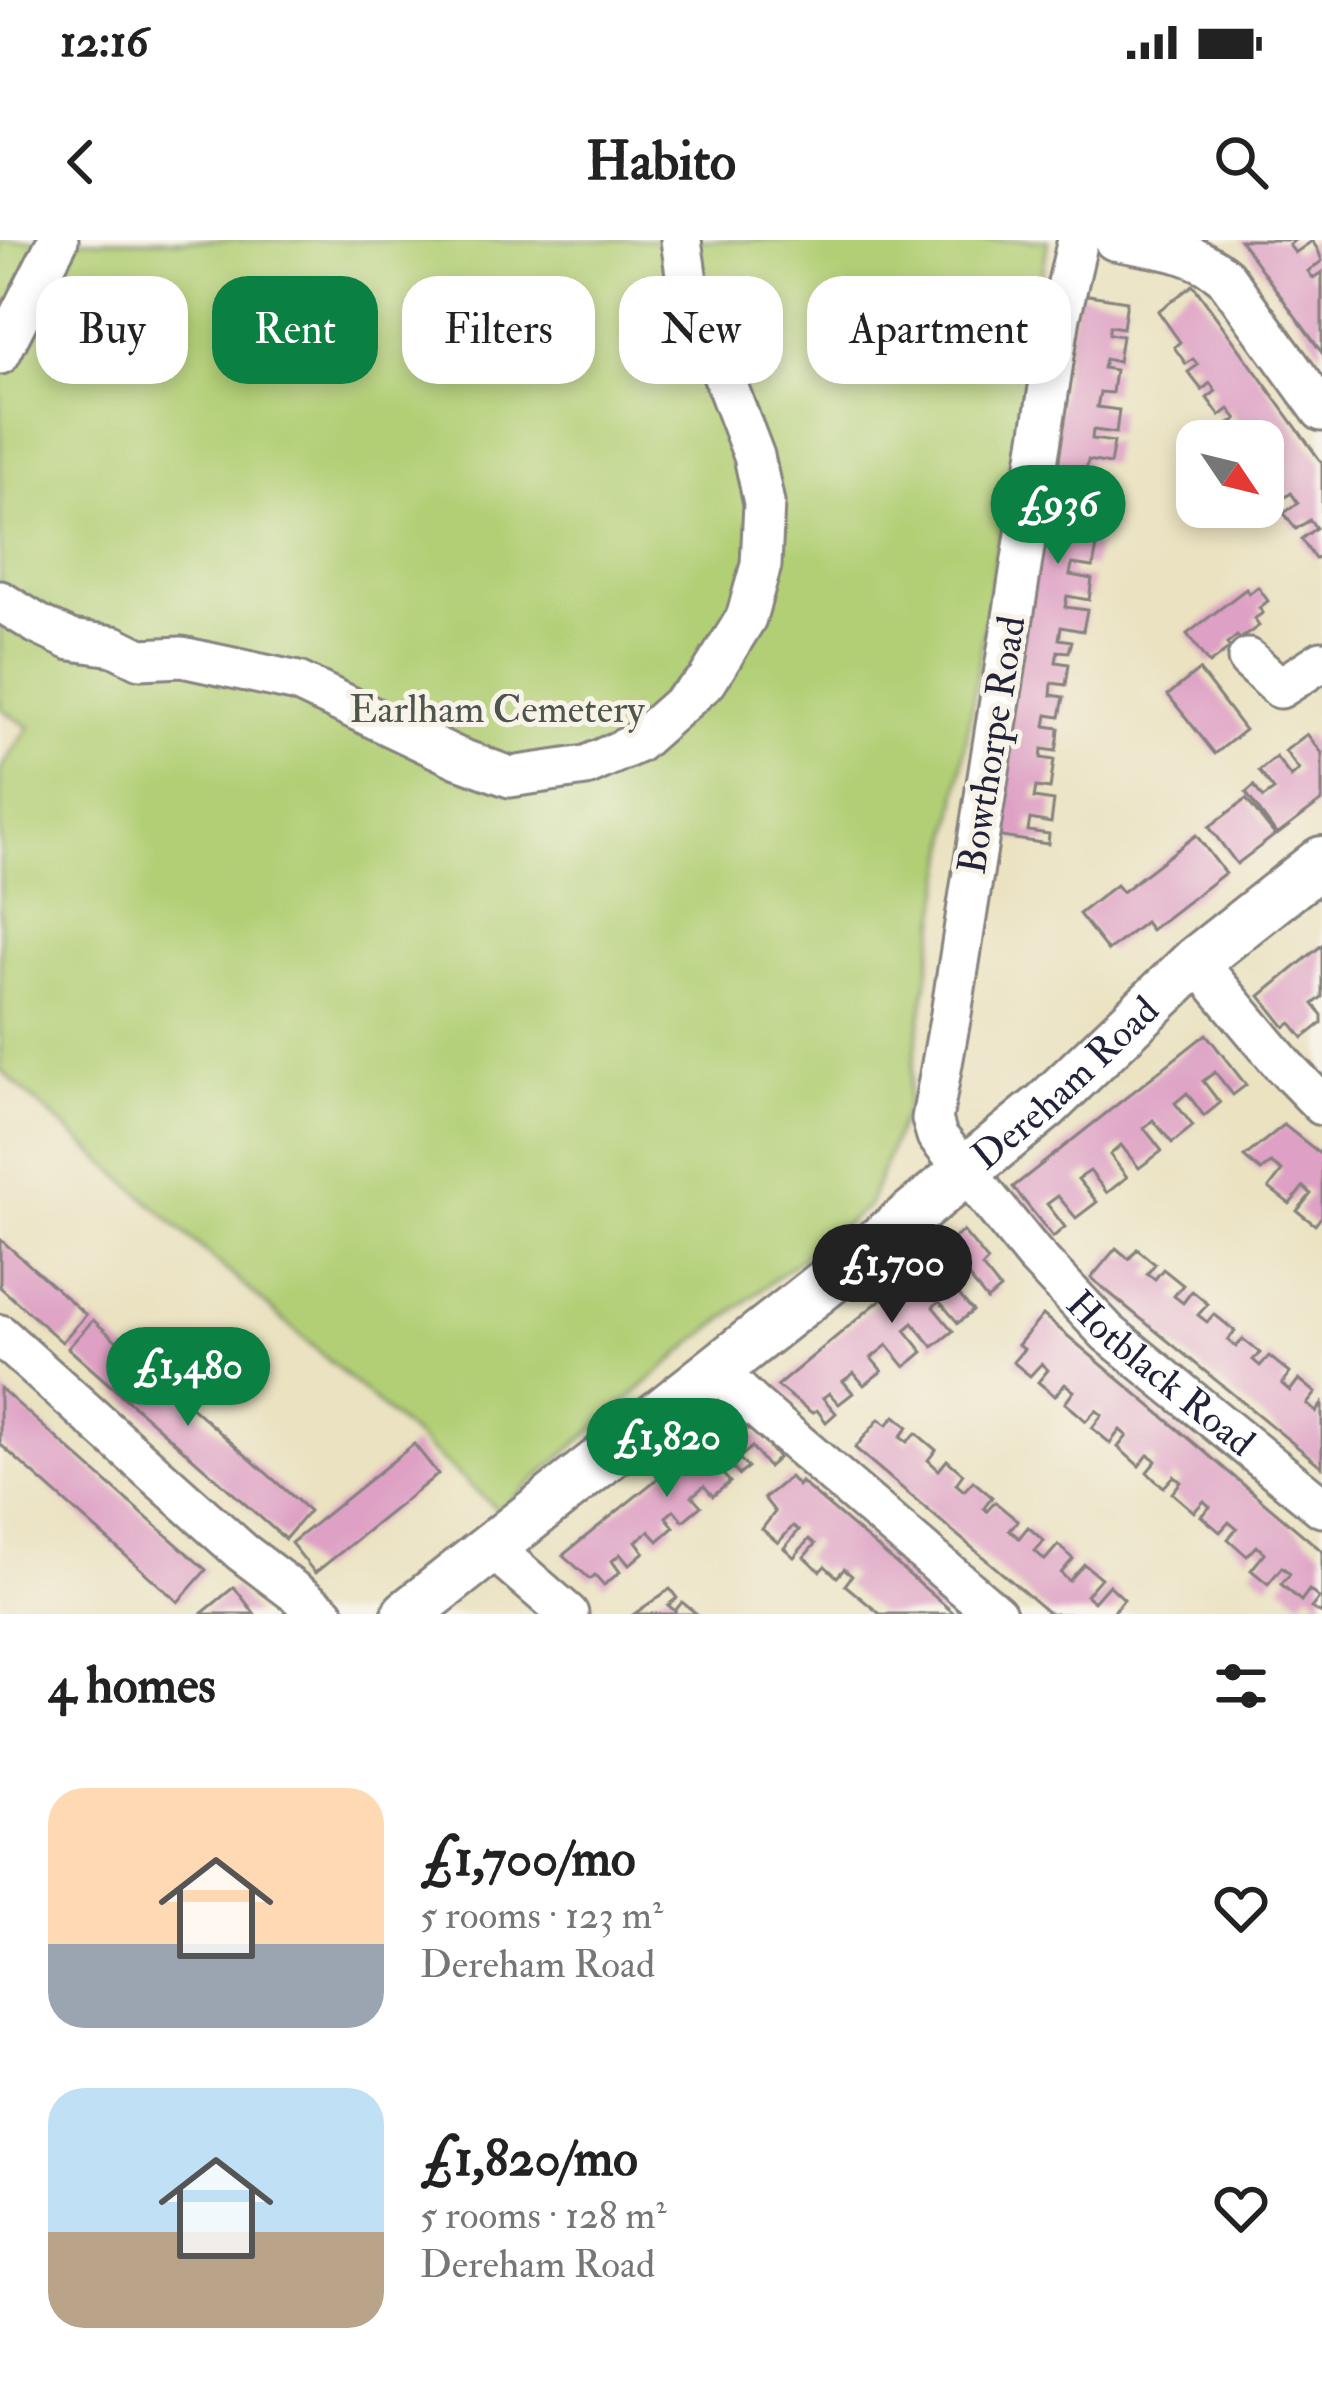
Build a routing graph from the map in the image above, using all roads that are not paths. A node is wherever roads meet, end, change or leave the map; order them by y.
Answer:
1 (58, 240) edge
2 (681, 240) edge
3 (1082, 241) edge
4 (0, 354) edge
5 (1322, 410) edge
6 (0, 601) edge
7 (1248, 658) dead end
8 (1322, 661) edge
9 (1322, 861) edge
10 (1196, 961) junction
11 (1322, 1105) edge
12 (966, 1170) junction
13 (0, 1335) edge
14 (716, 1370) junction
15 (1322, 1508) edge
16 (493, 1549) junction
17 (324, 1614) edge
18 (407, 1614) edge
19 (568, 1614) edge
20 (996, 1614) edge

1 - 4 street
2 - 6 street
3 - 5 street
3 - 12 street, Bowthorpe Road
7 - 8 street
9 - 10 main road, Dereham Road
10 - 11 street
10 - 12 main road, Dereham Road
12 - 14 main road, Dereham Road
12 - 15 street, Hotblack Road
13 - 17 street
14 - 16 main road, Dereham Road
14 - 20 street
16 - 18 main road, Dereham Road
16 - 19 street

